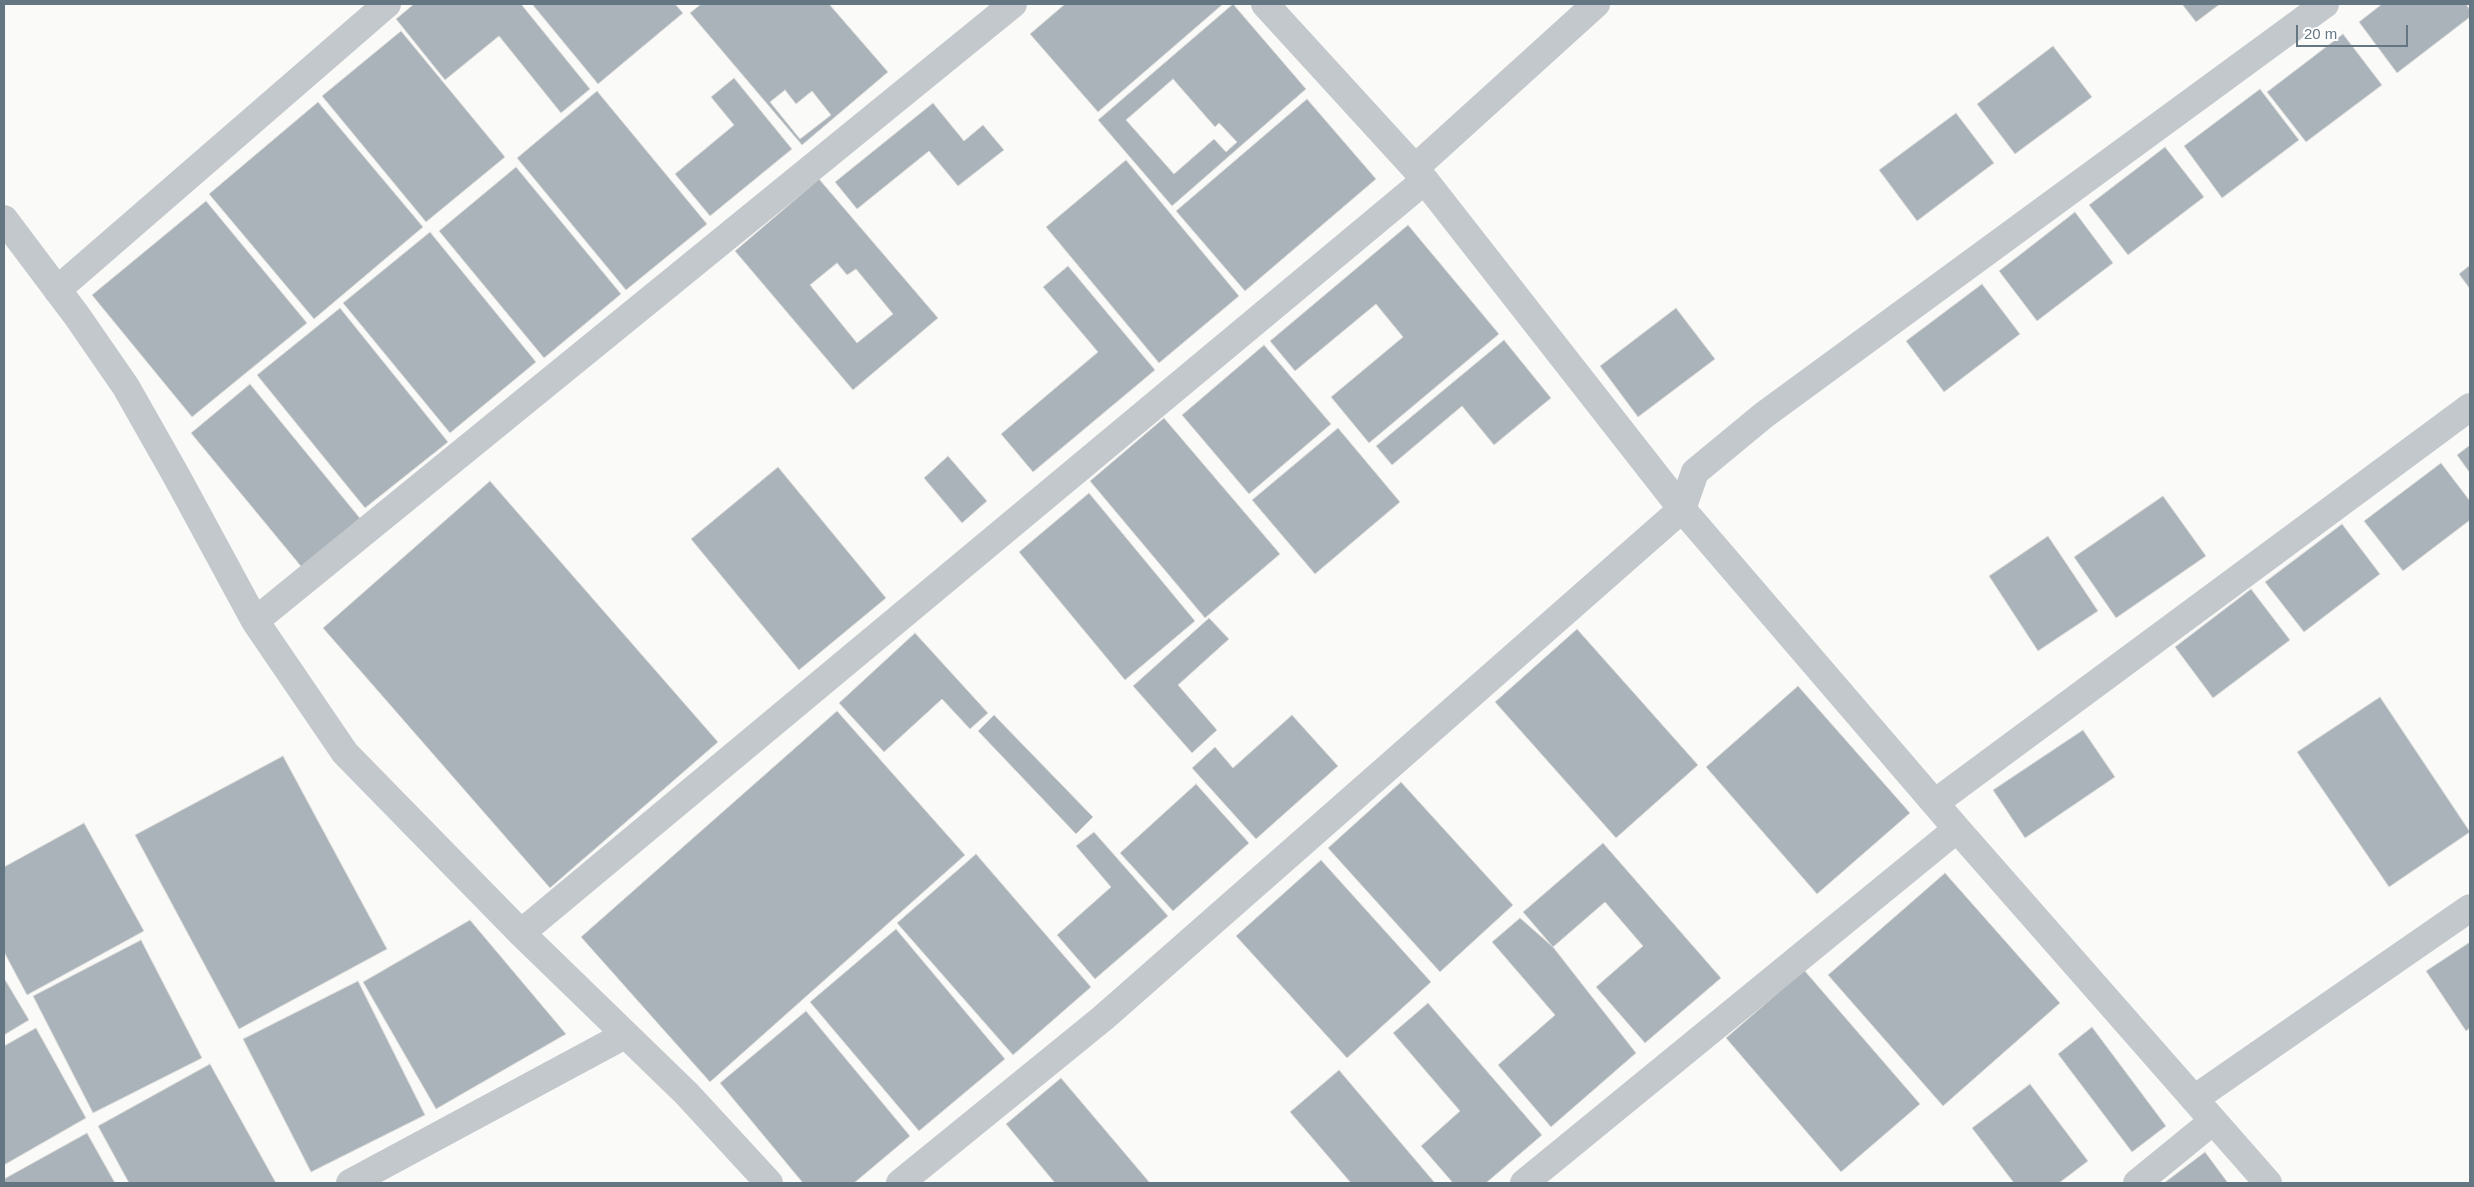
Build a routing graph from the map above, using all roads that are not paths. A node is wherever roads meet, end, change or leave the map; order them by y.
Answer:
1 (387, 4) edge
2 (1013, 4) edge
3 (1265, 4) edge
4 (1596, 4) edge
5 (2325, 4) edge
6 (1420, 174) junction
7 (4, 219) edge
8 (57, 290) junction
9 (2470, 407) edge
10 (1682, 509) junction
11 (255, 621) junction
12 (1936, 802) junction
13 (1957, 829) junction
14 (2470, 908) edge
15 (521, 933) junction
16 (625, 1035) junction
17 (2194, 1099) junction
18 (2213, 1121) junction
19 (350, 1183) edge
20 (769, 1183) edge
21 (900, 1183) edge
22 (1524, 1183) edge
23 (2137, 1183) edge
24 (2268, 1183) edge

1 - 8 street
2 - 11 street
3 - 6 street
4 - 6 street
5 - 10 street
6 - 10 street
6 - 15 street
7 - 8 street
8 - 11 street
9 - 12 street
10 - 12 street
10 - 21 street
11 - 15 street
12 - 13 street
13 - 17 street
13 - 22 street
14 - 17 street
15 - 16 street
16 - 19 street
16 - 20 street
17 - 18 street
18 - 23 street
18 - 24 street

